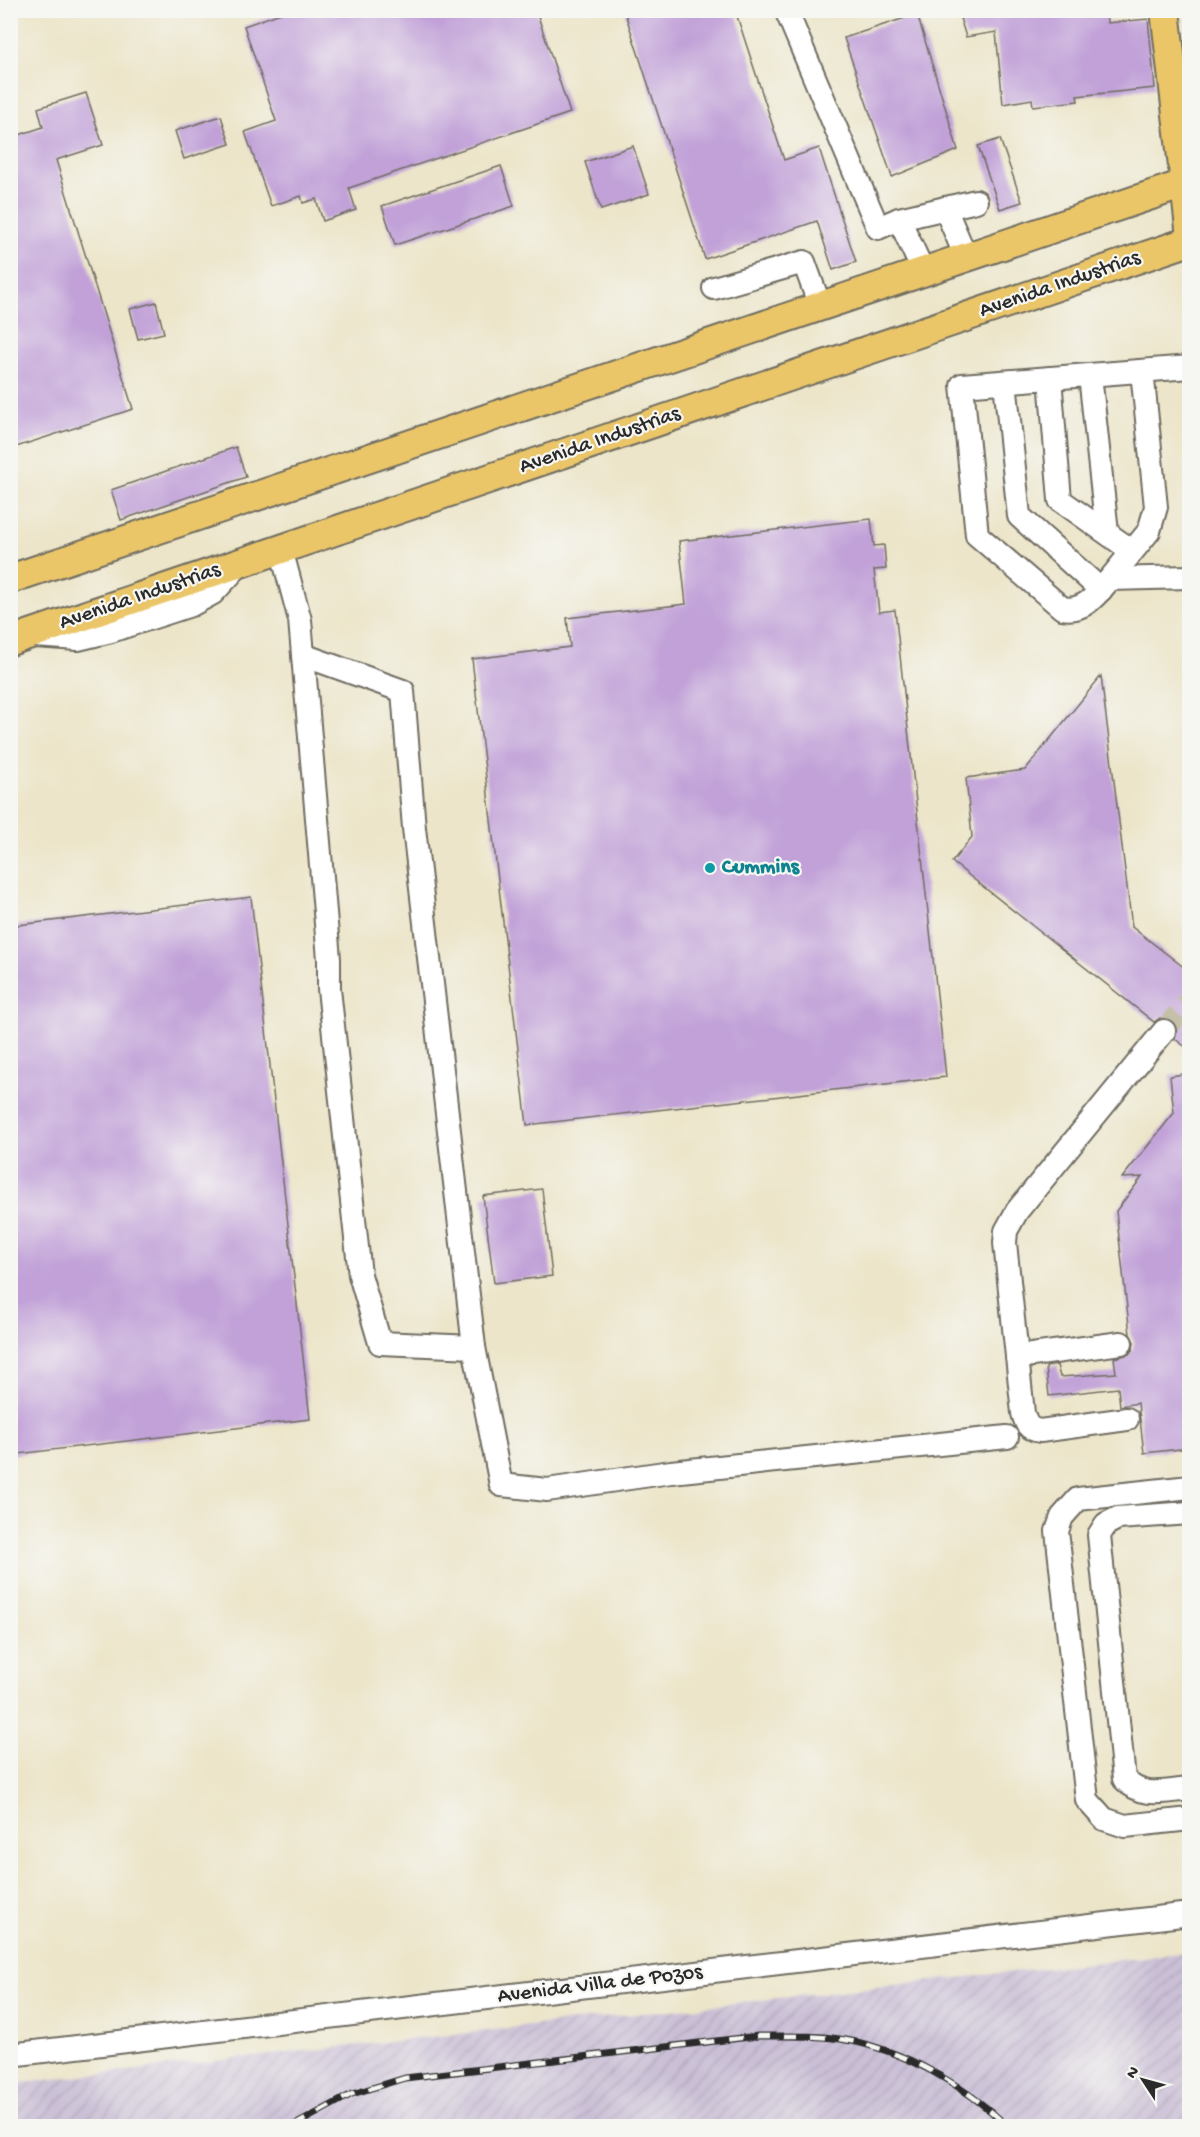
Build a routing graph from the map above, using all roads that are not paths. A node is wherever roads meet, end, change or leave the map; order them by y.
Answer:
1 (786, 10) edge
2 (1165, 10) edge
3 (1187, 182) edge
4 (976, 201) dead end
5 (945, 208) junction
6 (898, 219) junction
7 (1190, 228) edge
8 (1190, 241) edge
9 (966, 257) junction
10 (923, 271) junction
11 (714, 288) dead end
12 (820, 306) junction
13 (1190, 367) edge
14 (1142, 371) junction
15 (1090, 375) junction
16 (1050, 378) junction
17 (1005, 382) junction
18 (1107, 532) junction
19 (281, 549) junction
20 (1132, 551) junction
21 (1190, 577) edge
22 (10, 579) edge
23 (1106, 585) junction
24 (15, 639) edge
25 (303, 655) junction
26 (1164, 1030) tunnel mouth
27 (1121, 1343) dead end
28 (474, 1347) junction
29 (1017, 1357) junction
30 (1127, 1419) dead end
31 (1007, 1437) dead end
32 (1190, 1487) edge
33 (1190, 1513) edge
34 (1190, 1789) edge
35 (1190, 1819) edge
36 (1190, 1914) edge
37 (10, 2055) edge

1 - 6 street
2 - 3 main road
3 - 7 main road
3 - 9 main road
4 - 5 street
5 - 6 street
5 - 9 street
6 - 10 street
8 - 19 main road, Avenida Industrias
9 - 10 main road
10 - 12 main road
11 - 12 street
12 - 22 main road
13 - 14 street
14 - 15 street
14 - 20 street
15 - 16 street
15 - 18 street
16 - 17 street
16 - 18 street
17 - 23 street
17 - 23 street
18 - 20 street
19 - 24 main road, Avenida Industrias
19 - 25 street
20 - 23 street
21 - 23 street
25 - 28 street
25 - 28 street
26 - 29 street
27 - 29 street
28 - 31 street
29 - 30 street
32 - 35 street
33 - 34 street
36 - 37 street, Avenida Villa de Pozos

